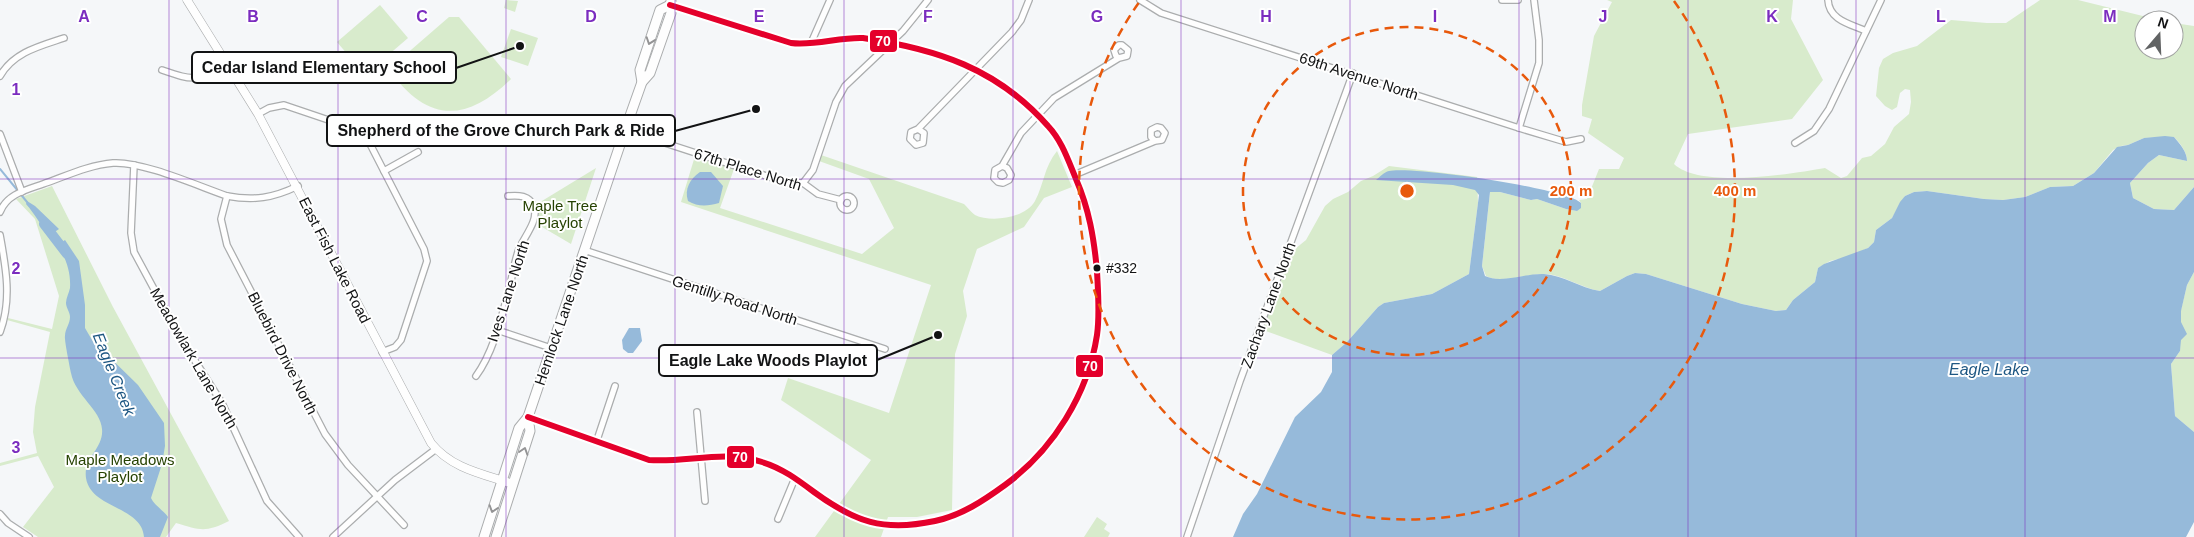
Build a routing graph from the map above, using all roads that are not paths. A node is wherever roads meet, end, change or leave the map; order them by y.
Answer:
1 (188, 0) edge
2 (830, 0) edge
3 (928, 0) edge
4 (1029, 0) edge
5 (1140, 0) edge
6 (1502, 0) edge
7 (1518, 0) edge
8 (1534, 0) edge
9 (1828, 0) edge
10 (1881, 0) edge
11 (670, 2) edge
12 (1866, 31) junction
13 (64, 38) dead end
14 (811, 43) junction
15 (890, 43) junction
16 (1119, 58) dead end
17 (227, 61) junction
18 (162, 70) dead end
19 (976, 70) junction
20 (1353, 73) junction
21 (1, 74) edge
22 (258, 114) junction
23 (1037, 115) junction
24 (1519, 128) junction
25 (918, 129) dead end
26 (625, 130) junction
27 (0, 134) edge
28 (1581, 139) dead end
29 (1154, 141) dead end
30 (1795, 143) dead end
31 (418, 152) dead end
32 (134, 165) junction
33 (1002, 166) dead end
34 (384, 171) junction
35 (1074, 176) junction
36 (803, 183) junction
37 (298, 186) junction
38 (22, 192) junction
39 (227, 196) junction
40 (508, 196) dead end
41 (841, 200) dead end
42 (0, 212) edge
43 (0, 235) edge
44 (584, 250) junction
45 (497, 330) junction
46 (0, 332) edge
47 (551, 348) junction
48 (885, 349) dead end
49 (382, 352) junction
50 (476, 376) dead end
51 (615, 386) dead end
52 (698, 412) dead end
53 (528, 417) junction
54 (598, 440) junction
55 (436, 448) junction
56 (701, 457) junction
57 (795, 478) junction
58 (502, 481) junction
59 (513, 484) junction
60 (377, 496) junction
61 (705, 501) dead end
62 (0, 514) edge
63 (778, 519) dead end
64 (404, 524) dead end
65 (29, 537) edge
66 (299, 537) edge
67 (333, 537) edge
68 (484, 537) edge
69 (496, 537) edge
70 (1187, 537) edge

1 - 17 street, East Fish Lake Road
2 - 14 street
3 - 15 street
4 - 19 street
5 - 20 street, 69th Avenue North
6 - 7 street
8 - 24 street
9 - 12 street
10 - 12 street
11 - 14 street
11 - 26 main road, Hemlock Lane North
12 - 30 street
13 - 21 street
14 - 15 street
15 - 19 street
15 - 36 street
16 - 23 street
17 - 18 street
17 - 22 street, East Fish Lake Road
19 - 23 street
19 - 25 street
20 - 24 street, 69th Avenue North
20 - 70 street, Zachary Lane North
22 - 34 street
22 - 37 street, East Fish Lake Road
23 - 33 street
23 - 35 street
24 - 28 street, 69th Avenue North
26 - 36 street, 67th Place North
26 - 44 main road, Hemlock Lane North
27 - 38 street
29 - 35 street
31 - 34 street
32 - 38 street
32 - 39 street
32 - 66 street, Meadowlark Lane North
34 - 49 street
35 - 57 street
36 - 41 street, 67th Place North
37 - 39 street
37 - 49 street, East Fish Lake Road
38 - 42 street
39 - 60 street, Bluebird Drive North
40 - 45 street, Ives Lane North
43 - 46 street
44 - 47 main road, Hemlock Lane North
44 - 48 street, Gentilly Road North
45 - 47 street
45 - 50 street, Ives Lane North
47 - 53 main road, Hemlock Lane North
49 - 55 street, East Fish Lake Road
51 - 54 street
52 - 56 street
53 - 54 street
53 - 58 main road, Hemlock Lane North
59 -> 53 main road, Hemlock Lane North
54 - 56 street
55 - 58 street, East Fish Lake Road
55 - 60 street
56 - 57 street
56 - 61 street
57 - 63 street
58 - 59 street, East Fish Lake Road
58 -> 68 main road, Hemlock Lane North
59 - 69 main road, Hemlock Lane North
60 - 64 street, Bluebird Drive North
60 - 67 street
62 - 65 street

